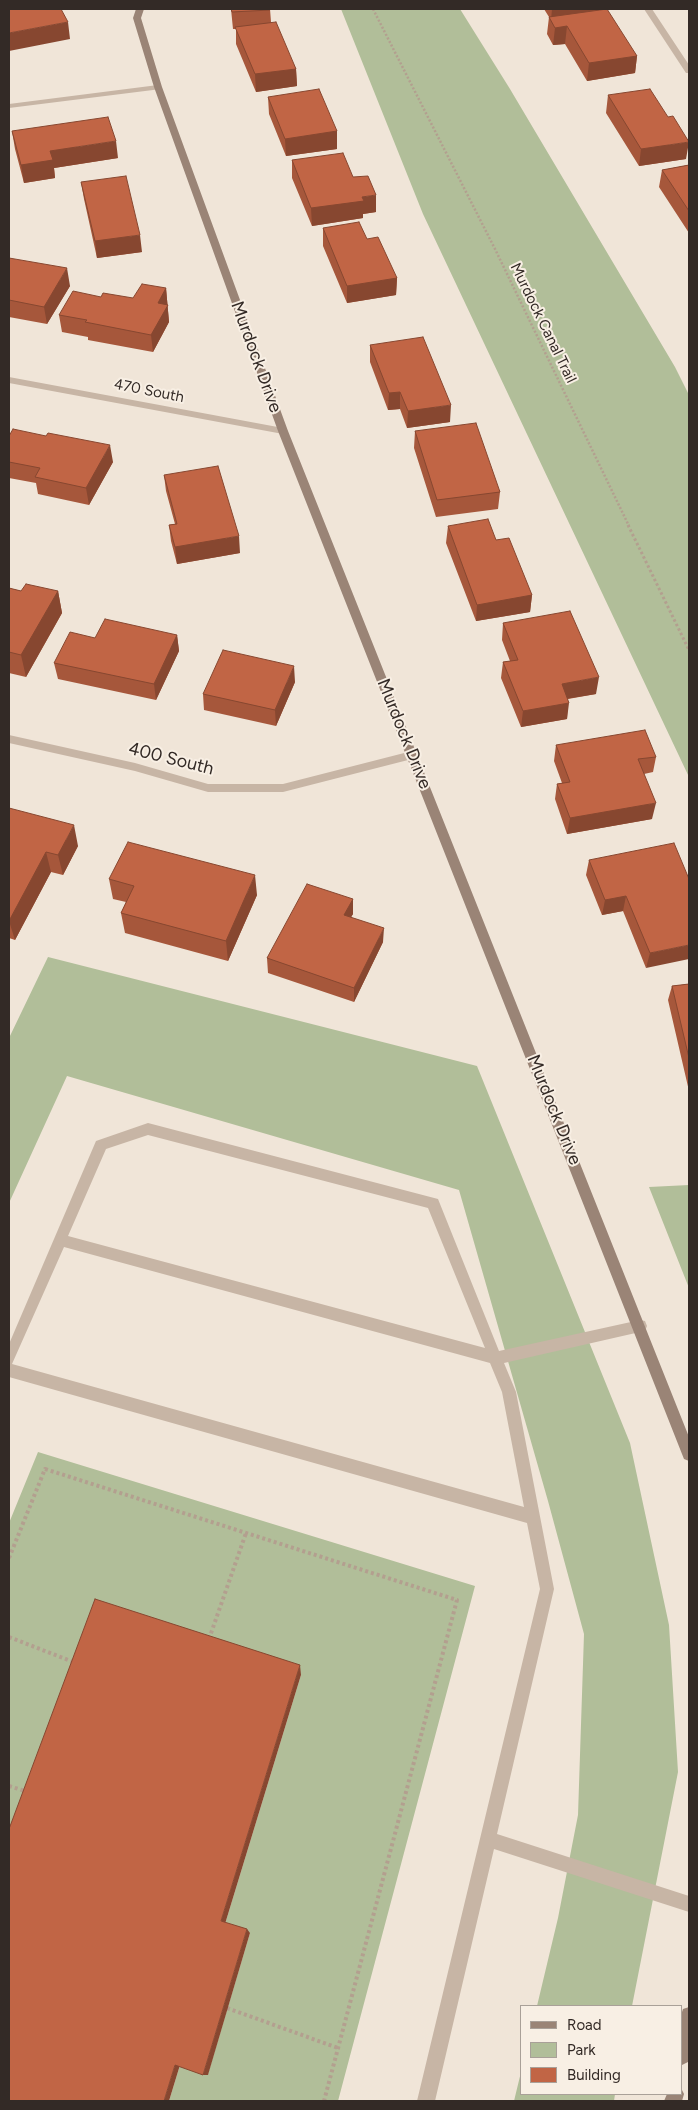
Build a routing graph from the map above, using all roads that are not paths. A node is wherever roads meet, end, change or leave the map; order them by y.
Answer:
1 (140, 9) edge
2 (648, 9) edge
3 (689, 72) edge
4 (158, 87) junction
5 (9, 106) edge
6 (9, 380) edge
7 (283, 431) junction
8 (9, 739) edge
9 (412, 755) junction
10 (60, 1240) junction
11 (640, 1326) junction
12 (496, 1358) junction
13 (9, 1359) edge
14 (9, 1370) edge
15 (689, 1454) edge
16 (533, 1517) junction
17 (488, 1839) junction
18 (689, 1904) edge
19 (689, 2015) edge
20 (683, 2050) edge
21 (426, 2101) edge

1 - 4 street, Murdock Drive
2 - 3 street
4 - 5 street
4 - 7 street, Murdock Drive
6 - 7 street, 470 South
7 - 9 street, Murdock Drive
8 - 9 street, 400 South
9 - 11 street, Murdock Drive
10 - 12 street
10 - 12 street
10 - 13 street
11 - 12 street
11 - 15 street, Murdock Drive
12 - 16 street
14 - 16 street
16 - 17 street
17 - 18 street
17 - 21 street
19 - 20 street

